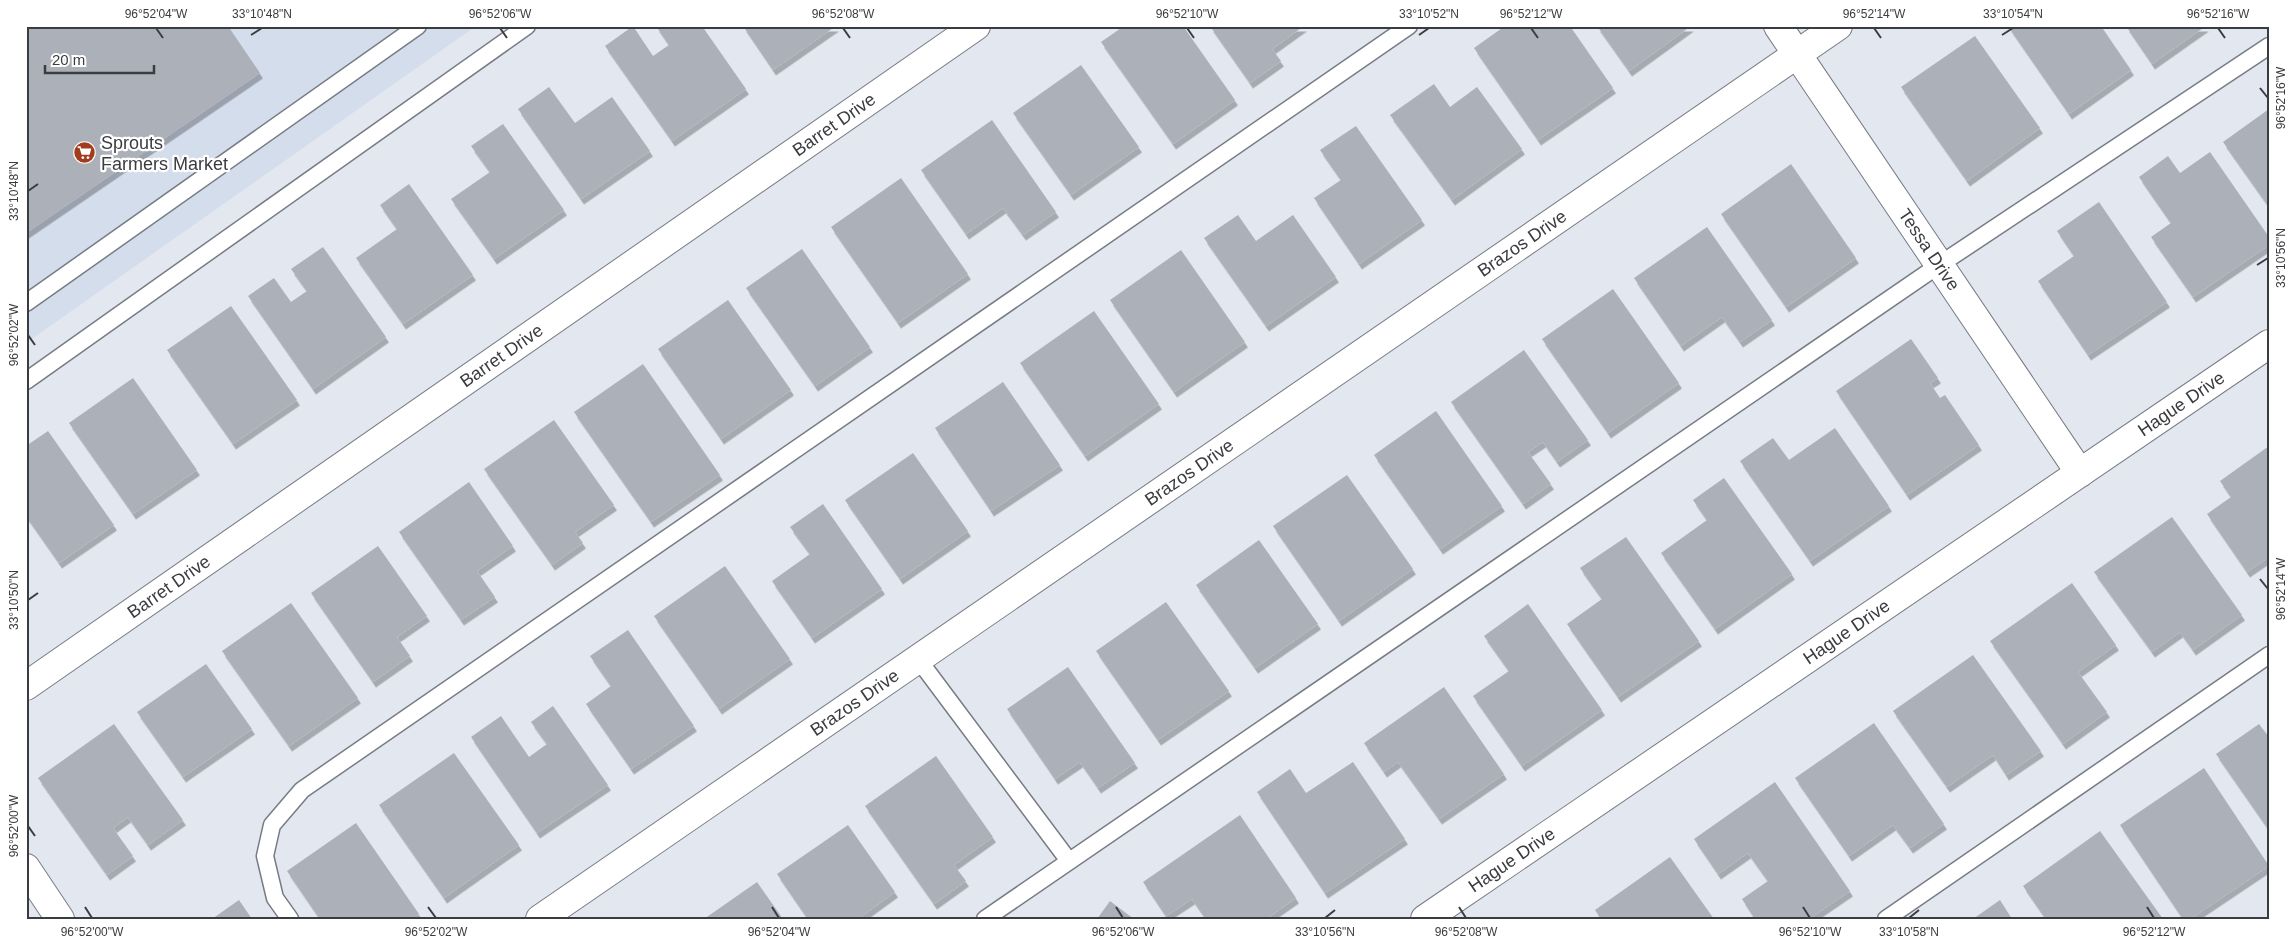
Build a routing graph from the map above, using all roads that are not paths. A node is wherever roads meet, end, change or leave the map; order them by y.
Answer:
1 (418, 26) edge
2 (527, 26) edge
3 (976, 26) edge
4 (1409, 26) edge
5 (1778, 26) edge
6 (1838, 26) edge
7 (2269, 46) edge
8 (1797, 54) junction
9 (1939, 265) junction
10 (26, 303) edge
11 (2269, 344) edge
12 (26, 381) edge
13 (2080, 473) junction
14 (2269, 655) edge
15 (918, 658) junction
16 (26, 686) edge
17 (1069, 861) junction
18 (26, 868) edge
19 (60, 919) edge
20 (290, 919) edge
21 (540, 919) edge
22 (985, 919) edge
23 (1425, 919) edge
24 (1886, 919) edge

1 - 10 lane
2 - 12 lane
3 - 16 street, Barret Drive
4 - 20 lane
5 - 8 street, Tessa Drive
6 - 8 street, Brazos Drive
7 - 9 lane
8 - 9 street, Tessa Drive
8 - 15 street, Brazos Drive
9 - 13 street, Tessa Drive
9 - 17 lane
11 - 13 street, Hague Drive
13 - 23 street, Hague Drive
14 - 24 lane
15 - 17 lane
15 - 21 street, Brazos Drive
17 - 22 lane
18 - 19 street

